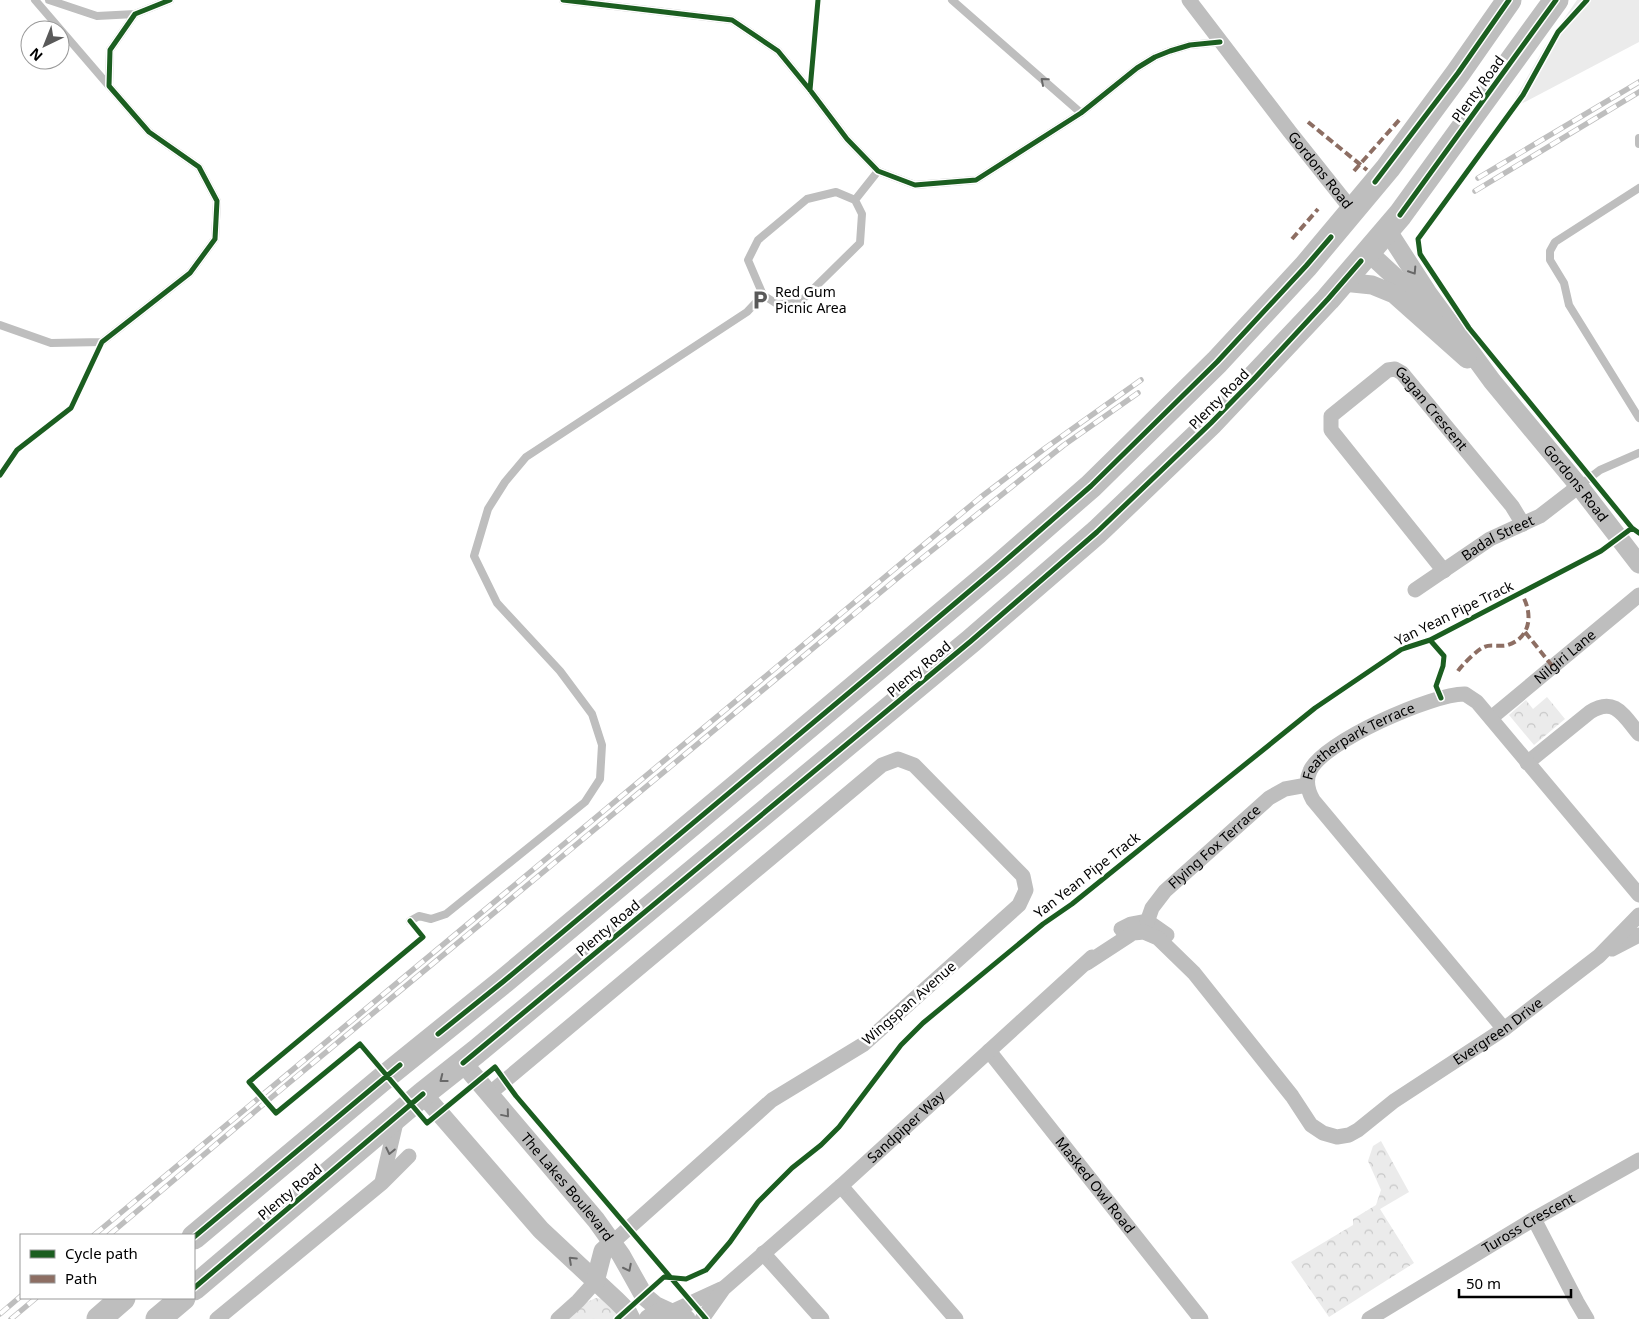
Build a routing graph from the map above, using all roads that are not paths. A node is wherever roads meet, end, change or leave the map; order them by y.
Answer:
1 (35, 0) edge
2 (49, 0) edge
3 (170, 0) edge
4 (563, 0) edge
5 (952, 0) edge
6 (1189, 0) edge
7 (1509, 0) edge
8 (1556, 0) edge
9 (135, 14) junction
10 (1220, 42) junction
11 (109, 86) junction
12 (1080, 113) junction
13 (1639, 138) edge
14 (1639, 144) edge
15 (878, 171) junction
16 (1639, 188) edge
17 (855, 200) junction
18 (1352, 210) junction
19 (1387, 230) junction
20 (1368, 252) junction
21 (1343, 282) junction
22 (763, 295) junction
23 (0, 325) edge
24 (1485, 374) junction
25 (1639, 418) edge
26 (1639, 454) edge
27 (1579, 486) junction
28 (1523, 524) junction
29 (1639, 564) edge
30 (1444, 571) junction
31 (1415, 590) dead end
32 (1639, 595) edge
33 (1491, 718) junction
34 (1639, 734) edge
35 (1527, 763) junction
36 (1307, 785) junction
37 (1639, 895) edge
38 (1639, 916) edge
39 (410, 922) dead end
40 (1145, 927) junction
41 (1639, 935) edge
42 (1599, 956) junction
43 (1504, 1029) junction
44 (438, 1034) junction
45 (989, 1051) junction
46 (463, 1063) junction
47 (400, 1065) junction
48 (423, 1094) junction
49 (489, 1094) junction
50 (397, 1118) junction
51 (409, 1156) dead end
52 (1639, 1160) edge
53 (382, 1183) junction
54 (841, 1186) junction
55 (1534, 1220) junction
56 (195, 1236) edge
57 (613, 1242) junction
58 (764, 1253) junction
59 (596, 1282) junction
60 (195, 1287) edge
61 (724, 1288) junction
62 (122, 1299) edge
63 (182, 1299) edge
64 (1393, 1313) edge
65 (675, 1314) edge
66 (99, 1319) edge
67 (158, 1319) edge
68 (217, 1319) edge
69 (558, 1319) edge
70 (630, 1319) edge
71 (648, 1319) edge
72 (702, 1319) edge
73 (822, 1319) edge
74 (956, 1319) edge
75 (1201, 1319) edge
76 (1369, 1319) edge
77 (1587, 1319) edge

1 - 11 lane
2 - 9 lane
3 - 9 lane
4 - 15 lane
12 -> 5 lane
6 - 10 street, Gordons Road
7 - 18 highway, Plenty Road
8 - 19 highway, Plenty Road
9 - 11 lane
10 - 12 lane
10 - 18 street, Gordons Road
11 - 23 lane
12 - 15 lane
13 - 14 lane
15 - 17 lane
16 - 25 lane
17 - 22 lane
17 - 22 lane
18 - 19 highway, Gordons Road
18 - 20 highway
18 - 44 highway, Plenty Road
19 - 20 highway, Plenty Road
19 -> 24 street, Gordons Road
20 - 21 highway, Plenty Road
20 - 24 street, Gordons Road
21 - 24 street
21 - 46 highway, Plenty Road
22 - 39 lane
24 - 27 street, Gordons Road
26 - 27 lane
27 - 28 street, Badal Street
27 - 29 street, Gordons Road
28 - 30 street, Badal Street
28 - 30 street, Gagan Crescent
30 - 31 street, Badal Street
32 - 33 street, Nilgiri Lane
33 - 35 street, Featherpark Terrace
33 - 36 street, Featherpark Terrace
34 - 35 street
35 - 37 street, Featherpark Terrace
36 - 40 street, Flying Fox Terrace
36 - 43 street, Featherpark Terrace
38 - 42 street, Evergreen Drive
40 - 43 street, Evergreen Drive
40 - 45 street, Sandpiper Way
41 - 42 street, Evergreen Drive
42 - 43 street, Evergreen Drive
44 - 46 highway
44 - 47 highway, Plenty Road
45 - 54 street, Sandpiper Way
45 - 75 street, Masked Owl Road
46 -> 48 highway, Plenty Road
46 - 49 street, The Lakes Boulevard
47 - 48 highway
47 - 56 highway, Plenty Road
48 - 50 highway, Plenty Road
59 -> 48 street
49 -> 57 street, The Lakes Boulevard
49 - 57 street, Wingspan Avenue
50 -> 53 street
50 - 60 highway, Plenty Road
51 - 53 street
52 - 55 street, Tuross Crescent
53 - 68 street
54 - 58 street, Sandpiper Way
54 - 74 street
55 - 64 street, Tuross Crescent
55 - 77 street
57 - 59 street
57 -> 65 street, The Lakes Boulevard
58 - 61 street, Sandpiper Way
58 - 73 street
59 - 69 street
59 - 70 street
61 - 65 street, Sandpiper Way
61 - 72 street, Sandpiper Way
62 - 66 highway
63 - 67 highway
64 - 76 street, Tuross Crescent
65 - 71 street

